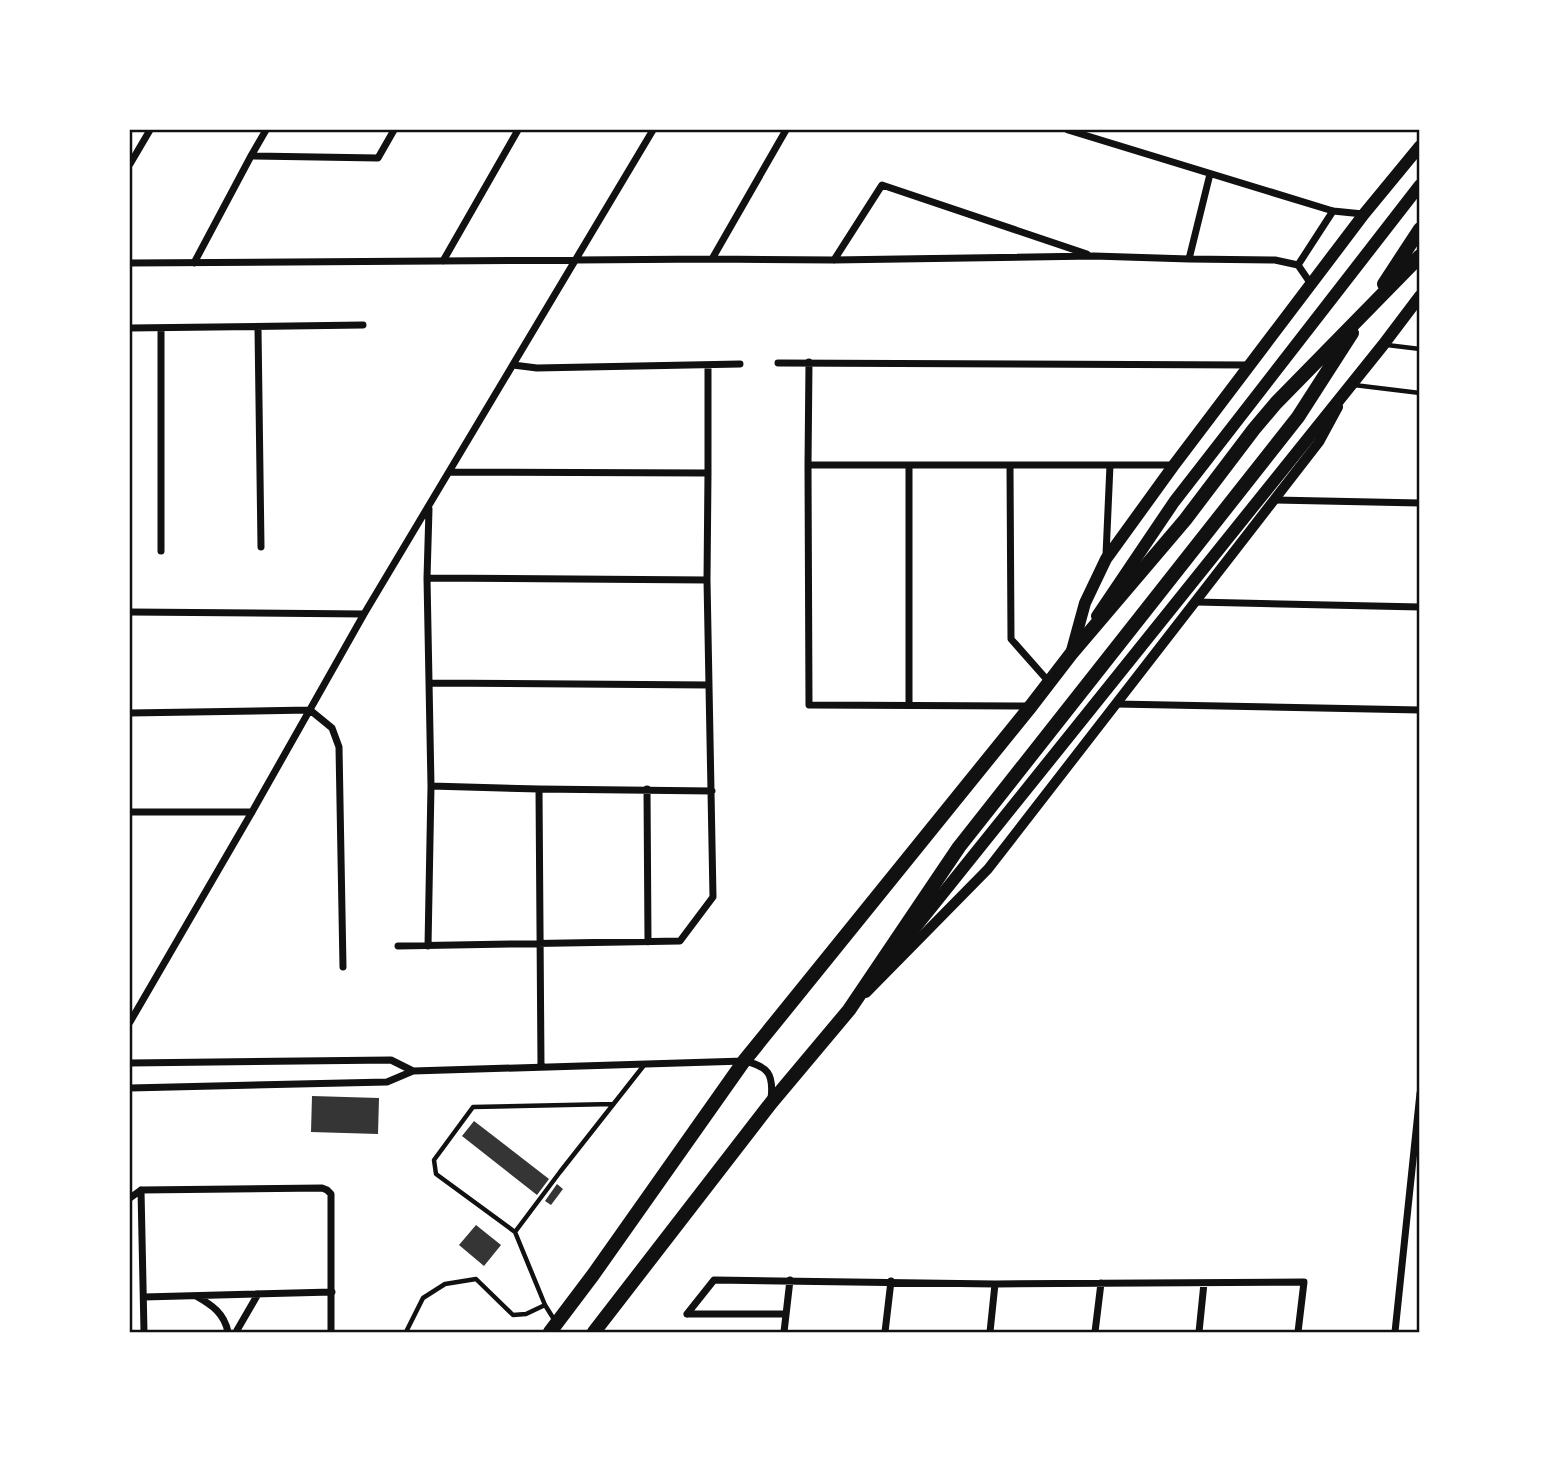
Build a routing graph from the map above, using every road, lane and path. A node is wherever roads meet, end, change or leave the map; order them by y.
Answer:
1 (150, 130) edge
2 (266, 130) edge
3 (394, 130) edge
4 (518, 130) edge
5 (653, 130) edge
6 (786, 130) edge
7 (1068, 130) edge
8 (1419, 146) edge
9 (251, 156) junction
10 (130, 164) edge
11 (1210, 174) junction
12 (1419, 184) edge
13 (1333, 211) junction
14 (1364, 214) junction
15 (1419, 229) edge
16 (1094, 256) junction
17 (1419, 256) edge
18 (712, 259) junction
19 (834, 260) junction
20 (1189, 260) junction
21 (443, 261) junction
22 (576, 261) junction
23 (130, 263) edge
24 (194, 263) junction
25 (1298, 265) junction
26 (1311, 284) junction
27 (1419, 296) edge
28 (363, 326) dead end
29 (130, 328) edge
30 (161, 328) junction
31 (258, 328) junction
32 (1383, 345) junction
33 (1419, 349) edge
34 (809, 362) junction
35 (778, 363) dead end
36 (513, 365) junction
37 (740, 365) dead end
38 (1250, 365) junction
39 (708, 366) junction
40 (1351, 384) junction
41 (1419, 393) edge
42 (1110, 464) junction
43 (808, 465) junction
44 (909, 465) junction
45 (1174, 465) junction
46 (1010, 466) junction
47 (449, 472) junction
48 (708, 473) junction
49 (1275, 500) junction
50 (1419, 503) edge
51 (429, 506) junction
52 (261, 547) dead end
53 (160, 551) dead end
54 (1106, 559) junction
55 (427, 578) junction
56 (706, 580) junction
57 (1196, 602) junction
58 (1419, 607) edge
59 (130, 612) edge
60 (364, 614) junction
61 (1071, 654) junction
62 (1049, 682) junction
63 (429, 683) junction
64 (709, 685) junction
65 (1116, 704) junction
66 (909, 705) junction
67 (1031, 706) junction
68 (310, 710) junction
69 (1419, 710) edge
70 (130, 713) edge
71 (432, 786) junction
72 (540, 789) junction
73 (647, 789) junction
74 (712, 791) junction
75 (130, 812) edge
76 (252, 812) junction
77 (648, 942) junction
78 (541, 943) junction
79 (398, 946) dead end
80 (428, 946) junction
81 (343, 967) dead end
82 (849, 1010) junction
83 (130, 1022) edge
84 (744, 1061) junction
85 (130, 1063) edge
86 (645, 1063) junction
87 (541, 1067) junction
88 (413, 1071) junction
89 (130, 1088) edge
90 (1419, 1093) edge
91 (771, 1103) junction
92 (613, 1104) junction
93 (141, 1190) junction
94 (130, 1198) edge
95 (515, 1232) junction
96 (790, 1280) junction
97 (891, 1281) junction
98 (995, 1283) junction
99 (1101, 1283) junction
100 (1204, 1283) junction
101 (332, 1292) junction
102 (258, 1294) junction
103 (196, 1296) junction
104 (144, 1297) junction
105 (545, 1305) junction
106 (786, 1314) junction
107 (553, 1328) edge
108 (144, 1332) edge
109 (228, 1332) edge
110 (236, 1332) edge
111 (331, 1332) edge
112 (406, 1332) edge
113 (594, 1332) edge
114 (784, 1332) edge
115 (885, 1332) edge
116 (990, 1332) edge
117 (1096, 1332) edge
118 (1199, 1332) edge
119 (1298, 1332) edge
120 (1395, 1332) edge

1 - 10 street
2 - 9 street
3 - 9 street
4 - 21 street
5 - 22 street
6 - 18 street
7 - 11 street
8 - 14 main road
9 - 24 street
11 - 13 street
11 - 20 street
12 - 61 main road
13 - 14 street
13 - 25 street
14 - 26 main road
15 - 82 main road
16 - 19 street
16 - 19 street
16 - 20 street
17 - 61 main road
18 - 19 street
18 - 22 street
20 - 25 street
21 - 22 street
21 - 24 street
22 - 36 street
23 - 24 street
25 - 26 street
26 - 38 main road
27 - 32 main road
28 - 31 street
29 - 30 street
30 - 31 street
30 - 53 street
31 - 52 street
32 - 33 lane
32 - 40 main road
34 - 35 street
34 - 38 street
34 - 43 street
36 - 39 street
36 - 47 street
37 - 39 street
38 - 45 main road
39 - 48 street
40 - 41 lane
40 - 49 street
40 - 82 main road
42 - 45 street
42 - 46 street
42 - 54 street
43 - 44 street
43 - 66 street
44 - 46 street
44 - 66 street
45 - 54 main road
46 - 62 street
47 - 48 street
47 - 51 street
48 - 56 street
49 - 50 street
49 - 57 street
51 - 55 street
51 - 60 street
54 - 61 main road
55 - 56 street
55 - 63 street
56 - 64 street
57 - 58 street
57 - 65 street
59 - 60 street
60 - 68 street
61 - 62 main road
62 - 67 main road
63 - 64 street
63 - 71 street
64 - 74 street
65 - 69 street
65 - 82 street
66 - 67 street
67 - 84 main road
68 - 70 street
68 - 76 street
68 - 81 street
71 - 72 street
71 - 80 street
72 - 73 street
72 - 78 street
73 - 74 street
73 - 77 street
74 - 77 street
75 - 76 street
76 - 83 street
77 - 78 street
78 - 80 street
78 - 87 street
79 - 80 street
82 - 91 main road
84 - 86 street
84 - 91 street
84 - 107 main road
85 - 88 street
86 - 87 street
86 - 92 lane
87 - 88 street
88 - 89 street
90 - 120 street
91 - 113 main road
92 - 95 lane
92 - 95 lane
93 - 94 street
93 - 101 street
93 - 104 street
95 - 105 lane
96 - 97 street
96 - 106 street
96 - 106 street
97 - 98 street
97 - 115 street
98 - 99 street
98 - 116 street
99 - 100 street
99 - 117 street
100 - 118 street
100 - 119 street
101 - 102 street
101 - 111 street
102 - 103 street
102 - 110 street
103 - 104 street
103 - 109 street
104 - 108 street
105 - 107 lane
105 - 112 lane
106 - 114 street

